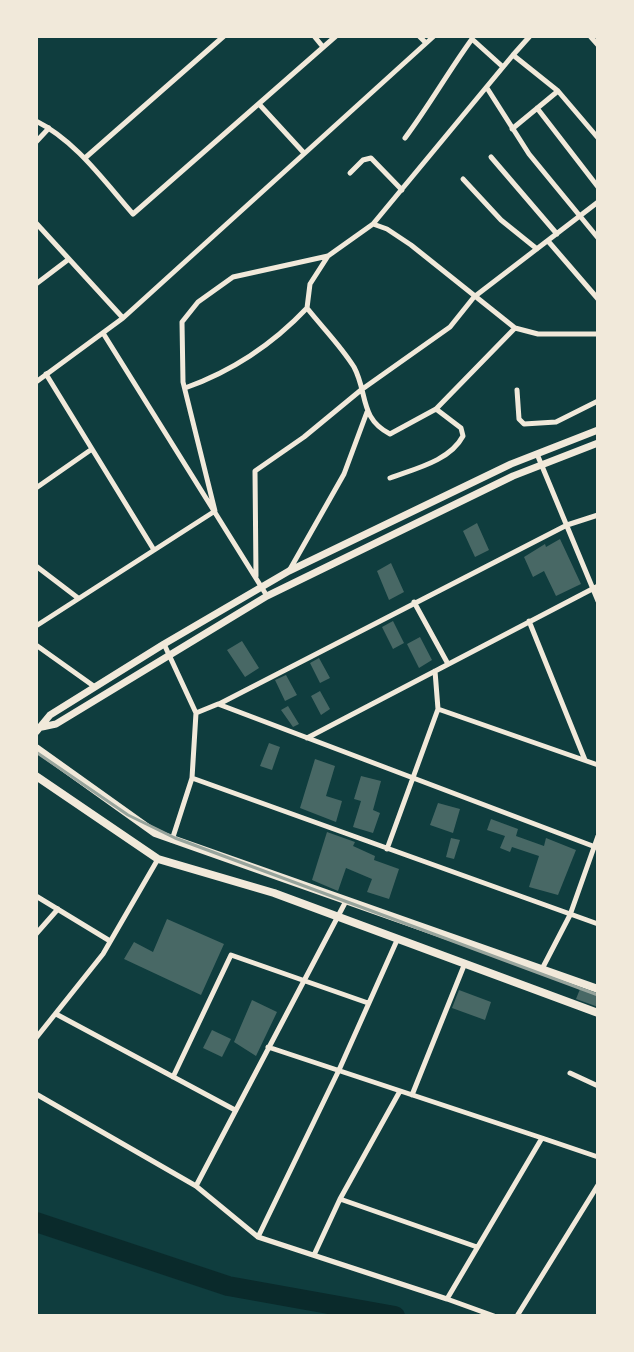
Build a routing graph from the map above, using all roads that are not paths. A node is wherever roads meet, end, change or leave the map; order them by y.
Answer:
1 (224, 36) edge
2 (314, 36) edge
3 (336, 36) edge
4 (419, 36) edge
5 (434, 36) edge
6 (530, 36) edge
7 (590, 36) edge
8 (426, 43) junction
9 (598, 45) edge
10 (323, 47) junction
11 (513, 55) junction
12 (503, 67) junction
13 (487, 88) junction
14 (558, 91) junction
15 (259, 104) junction
16 (537, 108) junction
17 (36, 121) edge
18 (49, 128) junction
19 (512, 129) junction
20 (405, 138) dead end
21 (598, 138) edge
22 (36, 142) edge
23 (304, 153) junction
24 (490, 157) dead end
25 (85, 158) junction
26 (350, 173) dead end
27 (462, 179) dead end
28 (598, 187) edge
29 (402, 190) junction
30 (598, 202) edge
31 (580, 216) junction
32 (36, 223) edge
33 (373, 224) junction
34 (558, 234) junction
35 (598, 237) edge
36 (548, 241) junction
37 (537, 249) junction
38 (328, 255) junction
39 (69, 259) junction
40 (36, 284) edge
41 (474, 297) junction
42 (598, 299) edge
43 (307, 309) junction
44 (123, 318) junction
45 (515, 328) junction
46 (103, 333) junction
47 (598, 334) edge
48 (46, 374) junction
49 (36, 382) edge
50 (185, 388) junction
51 (361, 390) junction
52 (517, 390) dead end
53 (598, 401) edge
54 (436, 409) junction
55 (367, 412) junction
56 (598, 430) edge
57 (598, 443) edge
58 (92, 449) junction
59 (537, 454) junction
60 (541, 464) junction
61 (390, 478) dead end
62 (36, 488) edge
63 (215, 511) junction
64 (598, 515) edge
65 (567, 525) junction
66 (154, 549) junction
67 (36, 566) edge
68 (289, 571) junction
69 (256, 576) junction
70 (262, 586) junction
71 (595, 586) edge
72 (267, 596) junction
73 (78, 598) junction
74 (598, 601) edge
75 (414, 602) junction
76 (530, 621) junction
77 (36, 626) edge
78 (164, 644) junction
79 (36, 645) edge
80 (169, 654) junction
81 (448, 664) junction
82 (435, 671) junction
83 (95, 687) junction
84 (218, 704) junction
85 (438, 709) junction
86 (196, 713) junction
87 (39, 730) edge
88 (307, 738) junction
89 (36, 748) edge
90 (585, 760) junction
91 (598, 765) edge
92 (36, 776) edge
93 (192, 778) junction
94 (413, 779) junction
95 (598, 836) edge
96 (172, 840) junction
97 (596, 847) edge
98 (387, 849) junction
99 (158, 860) junction
100 (36, 896) edge
101 (346, 901) junction
102 (58, 909) junction
103 (570, 915) junction
104 (339, 916) junction
105 (598, 924) edge
106 (36, 934) edge
107 (398, 938) junction
108 (110, 941) junction
109 (465, 963) junction
110 (542, 969) junction
111 (304, 979) junction
112 (598, 989) edge
113 (368, 1003) junction
114 (598, 1013) edge
115 (56, 1014) junction
116 (36, 1038) edge
117 (268, 1047) junction
118 (339, 1070) junction
119 (570, 1072) dead end
120 (173, 1077) junction
121 (598, 1086) edge
122 (400, 1091) junction
123 (36, 1094) edge
124 (412, 1095) junction
125 (235, 1110) junction
126 (542, 1138) junction
127 (598, 1157) edge
128 (598, 1185) edge
129 (196, 1186) junction
130 (340, 1199) junction
131 (258, 1237) junction
132 (477, 1247) junction
133 (314, 1255) junction
134 (447, 1299) junction
135 (494, 1316) edge
136 (517, 1316) edge

1 - 25 street
2 - 10 street
3 - 10 street
4 - 8 street
5 - 8 street
6 - 11 street
7 - 9 street
8 - 23 street
10 - 15 street
11 - 12 street
11 - 14 street
12 - 13 street
12 - 20 street
13 - 19 street
13 - 29 street
14 - 16 street
14 - 21 street
15 - 23 street
15 - 25 street
16 - 19 street
16 - 28 street
17 - 18 street
18 - 22 street
18 - 25 street
19 - 31 street
23 - 44 street
24 - 34 street
26 - 29 street
27 - 37 street
29 - 33 street
30 - 31 street
31 - 34 street
31 - 35 street
32 - 39 street
33 - 38 street
33 - 41 street
34 - 36 street
36 - 37 street
36 - 42 street
37 - 41 street
38 - 43 street
38 - 50 street
39 - 40 street
39 - 44 street
41 - 45 street
41 - 51 street
43 - 50 street
43 - 51 street
44 - 46 street
45 - 47 street
45 - 54 street
46 - 48 street
46 - 63 street
48 - 49 street
48 - 58 street
50 - 63 street
51 - 55 street
51 - 69 street
52 - 53 street
54 - 55 street
54 - 61 street
55 - 68 street
56 - 59 street
57 - 60 street
58 - 62 street
58 - 66 street
59 - 60 street
59 - 68 street
60 - 65 street
60 - 72 street
63 - 66 street
63 - 69 street
64 - 65 street
65 - 71 street
65 - 75 street
66 - 73 street
67 - 73 street
68 - 70 street
69 - 70 street
70 - 72 street
70 - 78 street
71 - 74 street
71 - 76 street
72 - 80 street
73 - 77 street
75 - 81 street
75 - 84 street
76 - 81 street
76 - 90 street
78 - 80 street
78 - 83 street
79 - 83 street
80 - 86 street
80 - 87 street
81 - 82 street
82 - 85 street
82 - 88 street
83 - 87 street
84 - 86 street
84 - 88 street
85 - 90 street
85 - 94 street
86 - 93 street
88 - 94 street
89 - 96 main road
90 - 91 street
92 - 99 main road
93 - 96 street
93 - 98 street
94 - 97 street
94 - 98 street
95 - 97 street
96 - 101 main road
97 - 103 street
98 - 103 street
99 - 104 main road
99 - 108 street
100 - 102 street
101 - 104 street
101 - 110 main road
102 - 106 street
102 - 108 street
103 - 105 street
103 - 110 street
104 - 107 main road
104 - 111 street
107 - 109 main road
107 - 113 street
108 - 115 street
109 - 114 main road
109 - 124 street
110 - 112 main road
111 - 113 street
111 - 117 street
111 - 120 street
113 - 118 street
115 - 116 street
115 - 120 street
117 - 118 street
117 - 125 street
118 - 122 street
118 - 131 street
119 - 121 street
120 - 125 street
122 - 124 street
122 - 130 street
123 - 129 street
124 - 126 street
125 - 129 street
126 - 127 street
126 - 132 street
128 - 136 street
129 - 131 street
130 - 132 street
130 - 133 street
131 - 133 street
132 - 134 street
133 - 134 street
134 - 135 street

